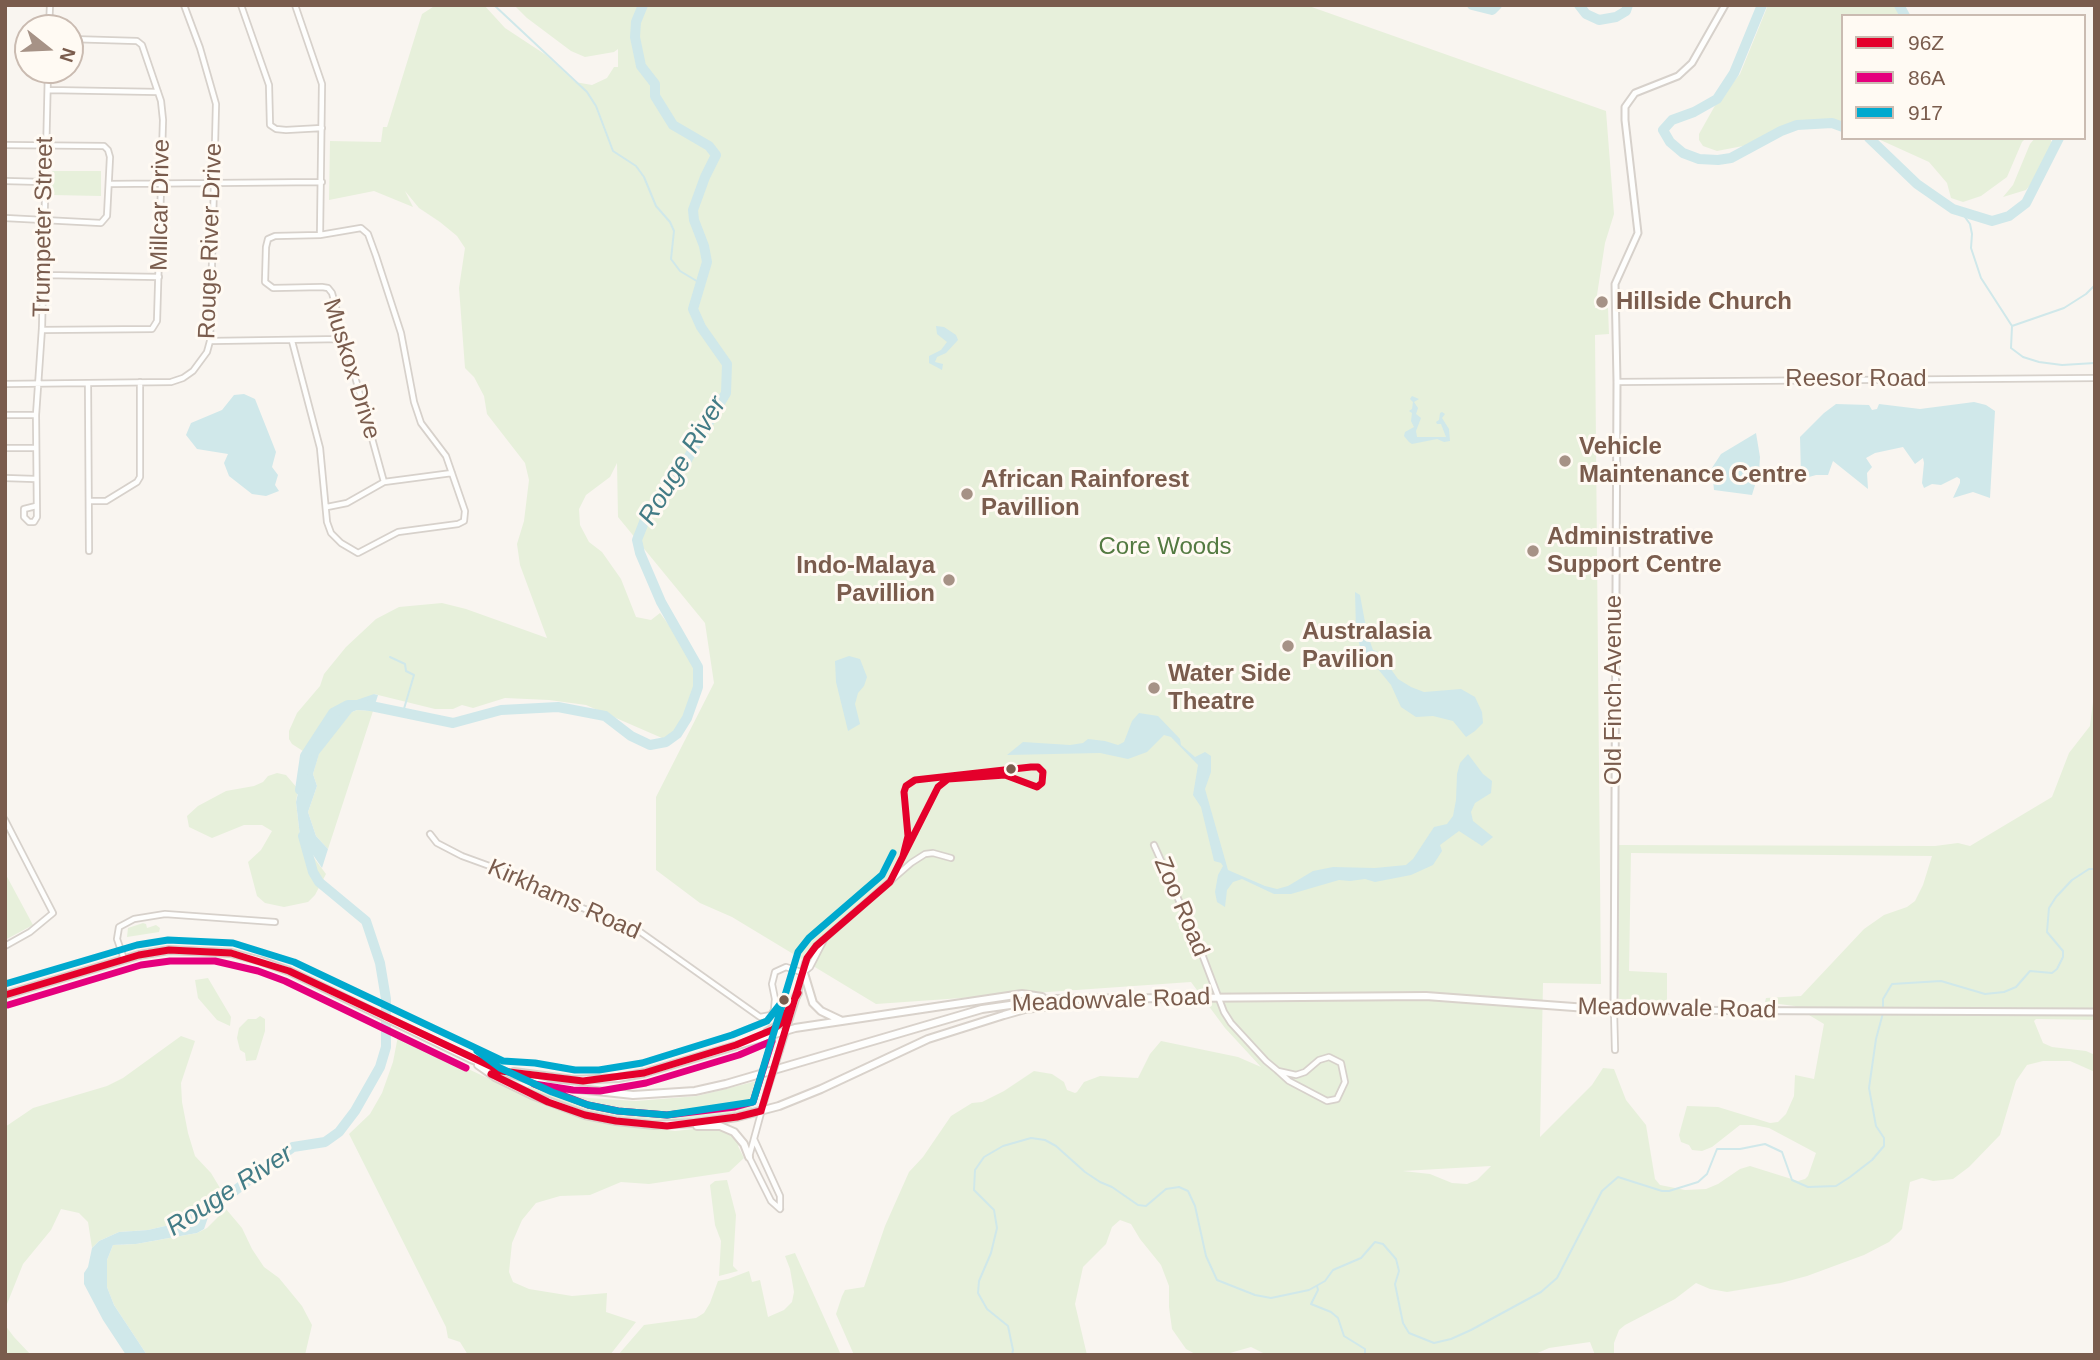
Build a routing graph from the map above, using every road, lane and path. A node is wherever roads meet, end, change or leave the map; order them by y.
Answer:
1 (184, 5) edge
2 (241, 5) edge
3 (295, 5) edge
4 (1725, 5) edge
5 (84, 39) edge
6 (48, 84) edge
7 (48, 90) junction
8 (158, 92) junction
9 (322, 128) junction
10 (46, 144) junction
11 (5, 145) edge
12 (5, 181) edge
13 (322, 182) junction
14 (44, 183) junction
15 (109, 184) junction
16 (161, 184) junction
17 (215, 184) junction
18 (5, 218) edge
19 (45, 221) junction
20 (320, 235) junction
21 (44, 275) junction
22 (159, 277) junction
23 (42, 330) junction
24 (344, 339) junction
25 (210, 341) junction
26 (292, 341) junction
27 (2095, 378) edge
28 (1617, 382) junction
29 (88, 383) junction
30 (140, 383) junction
31 (5, 384) edge
32 (39, 384) junction
33 (5, 415) edge
34 (36, 415) junction
35 (5, 448) edge
36 (36, 448) junction
37 (452, 473) junction
38 (5, 478) edge
39 (35, 479) junction
40 (384, 482) junction
41 (89, 500) junction
42 (36, 506) dead end
43 (327, 508) junction
44 (89, 551) dead end
45 (5, 820) edge
46 (430, 834) dead end
47 (1154, 845) dead end
48 (951, 858) dead end
49 (275, 922) dead end
50 (5, 946) edge
51 (124, 959) junction
52 (804, 973) junction
53 (798, 993) junction
54 (5, 995) edge
55 (1217, 996) junction
56 (1072, 998) junction
57 (1052, 999) junction
58 (1614, 1010) junction
59 (2095, 1012) edge
60 (845, 1021) junction
61 (787, 1030) junction
62 (736, 1045) junction
63 (1615, 1050) dead end
64 (471, 1059) junction
65 (501, 1071) junction
66 (1278, 1071) junction
67 (761, 1111) junction
68 (667, 1126) junction
69 (753, 1136) junction
70 (749, 1157) junction

1 - 17 street, Rouge River Drive
2 - 9 street
3 - 9 street
4 - 28 street, Old Finch Avenue
5 - 8 street, Millcar Drive
6 - 7 street, Trumpeter Street
7 - 8 street
7 - 10 street, Trumpeter Street
8 - 16 street, Millcar Drive
9 - 13 street
10 - 11 street
10 - 14 street, Trumpeter Street
10 - 15 street
12 - 14 street
13 - 17 street
13 - 20 street
14 - 19 street, Trumpeter Street
15 - 16 street
15 - 19 street
16 - 17 street
16 - 22 street, Millcar Drive
17 - 25 street, Rouge River Drive
18 - 19 street
19 - 21 street, Trumpeter Street
20 - 24 street, Muskox Drive
20 - 37 street
21 - 22 street
21 - 23 street, Trumpeter Street
22 - 23 street, Millcar Drive
23 - 32 street, Trumpeter Street
24 - 26 street
24 - 40 street, Muskox Drive
25 - 26 street
25 - 30 street, Rouge River Drive
26 - 43 street
27 - 28 street, Reesor Road
28 - 58 street, Old Finch Avenue
29 - 30 street, Rouge River Drive
29 - 32 street, Rouge River Drive
29 - 41 street
30 - 41 street
31 - 32 street, Rouge River Drive
32 - 34 street, Trumpeter Street
33 - 34 street
34 - 36 street, Trumpeter Street
35 - 36 street
36 - 39 street, Trumpeter Street
37 - 40 street
37 - 43 street
38 - 39 street
39 - 42 street, Trumpeter Street
40 - 43 street
41 - 44 street
45 - 50 street
46 - 52 street, Kirkhams Road
47 - 55 street, Zoo Road
48 - 52 street
49 - 51 street
51 - 54 main road, Meadowvale Road
51 - 64 main road, Meadowvale Road
52 - 53 street
52 - 60 main road
53 - 61 street
53 - 62 main road
55 - 56 main road, Meadowvale Road
55 - 58 main road, Meadowvale Road
55 - 66 street, Zoo Road
56 - 57 main road, Meadowvale Road
56 - 67 main road
57 - 60 main road
57 - 65 main road, Meadowvale Road
58 - 59 street, Meadowvale Road
58 - 63 street, Old Finch Avenue
60 - 61 main road
61 - 62 main road
61 - 67 street, bridge
62 - 65 main road
64 - 65 main road, Meadowvale Road
64 - 68 main road
66 - 66 street, Zoo Road
67 - 68 main road
67 - 69 street
68 - 70 main road
69 - 70 street
69 - 70 street

